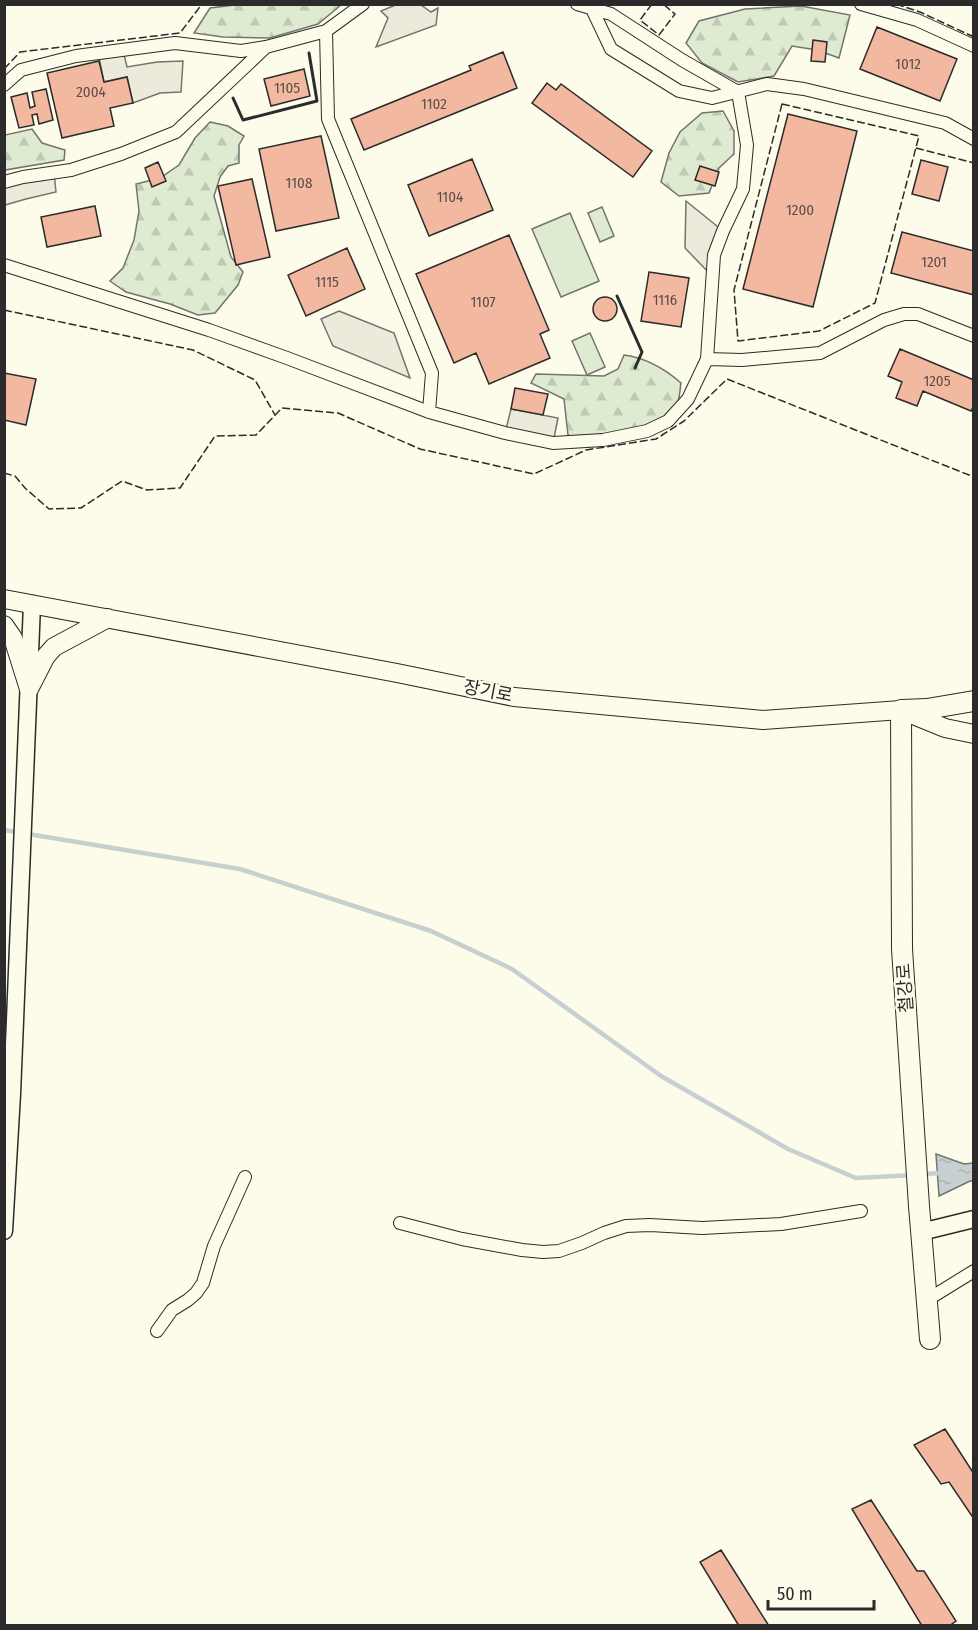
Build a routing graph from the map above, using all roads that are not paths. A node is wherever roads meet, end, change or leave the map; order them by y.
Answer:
1 (363, 4) edge
2 (577, 4) edge
3 (861, 4) edge
4 (592, 9) junction
5 (326, 31) junction
6 (974, 46) edge
7 (266, 47) junction
8 (4, 85) edge
9 (738, 92) junction
10 (974, 139) edge
11 (4, 182) edge
12 (4, 265) edge
13 (974, 336) edge
14 (707, 359) junction
15 (429, 412) junction
16 (4, 598) edge
17 (32, 604) junction
18 (108, 618) junction
19 (4, 625) edge
20 (29, 689) junction
21 (974, 701) edge
22 (901, 710) junction
23 (974, 734) edge
24 (9, 1046) edge
25 (7, 1128) edge
26 (245, 1177) dead end
27 (861, 1211) dead end
28 (974, 1220) edge
29 (400, 1222) dead end
30 (4, 1231) edge
31 (921, 1232) junction
32 (974, 1271) edge
33 (927, 1300) junction
34 (157, 1331) dead end
35 (930, 1339) dead end

1 - 5 street
2 - 4 street
3 - 6 street
4 - 9 street
4 - 9 street
5 - 7 street
5 - 15 street
7 - 8 street
7 - 11 street
9 - 10 street
9 - 14 street
12 - 15 street
13 - 14 street
14 - 15 street
16 - 17 main road, 장기로
17 - 18 main road, 장기로
17 - 20 street
18 - 20 main road
18 - 22 main road, 장기로
19 - 20 main road
20 - 24 street
21 - 22 main road
22 - 23 main road, 장기로
22 - 31 main road, 철강로
24 - 25 street
25 - 30 street
26 - 34 street
27 - 29 street
28 - 31 street
31 - 33 main road, 철강로
32 - 33 street
33 - 35 main road, 철강로

